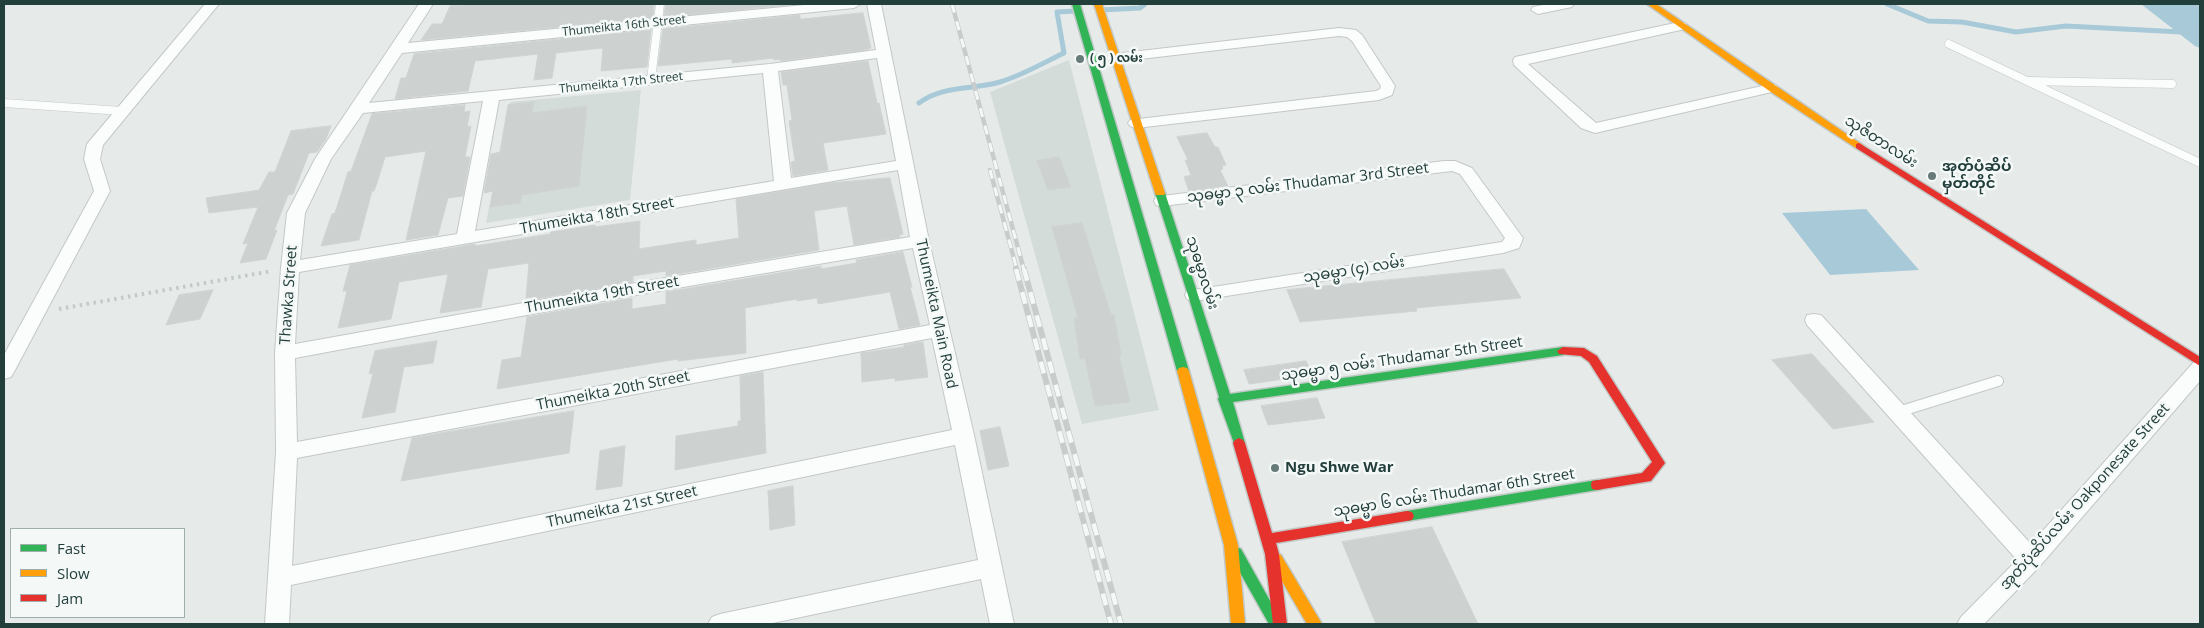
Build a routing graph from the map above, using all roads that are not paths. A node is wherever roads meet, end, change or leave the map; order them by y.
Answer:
1 (212, 4) edge
2 (426, 4) edge
3 (660, 4) edge
4 (854, 4) edge
5 (874, 4) edge
6 (1076, 4) edge
7 (1098, 4) edge
8 (1567, 4) edge
9 (1651, 4) edge
10 (1538, 10) dead end
11 (659, 22) junction
12 (1680, 26) junction
13 (1351, 33) joint
14 (1948, 44) dead end
15 (395, 49) junction
16 (884, 53) junction
17 (1114, 58) junction
18 (770, 68) junction
19 (651, 80) junction
20 (2026, 81) junction
21 (2172, 84) dead end
22 (1771, 88) junction
23 (492, 96) junction
24 (4, 103) edge
25 (358, 109) junction
26 (122, 112) junction
27 (1136, 123) junction
28 (2200, 163) edge
29 (905, 164) junction
30 (783, 185) junction
31 (1162, 201) junction
32 (465, 238) junction
33 (920, 241) junction
34 (1513, 244) joint
35 (290, 268) junction
36 (1194, 295) junction
37 (1814, 320) dead end
38 (939, 330) junction
39 (285, 353) junction
40 (2200, 362) edge
41 (2200, 368) edge
42 (4, 372) edge
43 (1998, 381) dead end
44 (1224, 399) junction
45 (1898, 412) junction
46 (964, 435) junction
47 (287, 452) junction
48 (1646, 477) joint
49 (1268, 539) junction
50 (1231, 545) junction
51 (1272, 554) junction
52 (2030, 560) junction
53 (991, 567) junction
54 (280, 578) junction
55 (277, 624) edge
56 (720, 624) edge
57 (1002, 624) edge
58 (1238, 624) edge
59 (1276, 624) edge
60 (1280, 624) edge
61 (1315, 624) edge
62 (1969, 624) edge

1 - 26 street
2 - 15 street, Thawka Street
3 - 11 lane
4 - 11 street, Thumeikta 16th Street
5 - 16 street, Thumeikta Main Road
6 - 50 main road
7 - 17 main road, သုဓမ္မာလမ်း
8 - 10 street
9 - 12 main road, သုဇိတာလမ်း
11 - 15 street, Thumeikta 16th Street
11 - 19 lane
12 - 22 main road, သုဇိတာလမ်း
12 - 22 street
13 - 17 street
13 - 27 street
14 - 20 lane
15 - 25 street, Thawka Street
16 - 18 street, Thumeikta 17th Street
16 - 29 street, Thumeikta Main Road
17 - 27 main road, သုဓမ္မာလမ်း
18 - 19 street, Thumeikta 17th Street
18 - 30 street
19 - 23 street, Thumeikta 17th Street
20 - 21 lane
20 - 28 lane
22 - 40 main road, သုဇိတာလမ်း
23 - 25 street, Thumeikta 17th Street
23 - 32 street
24 - 26 lane
25 - 35 street, Thawka Street
26 - 42 street
27 - 31 main road, သုဓမ္မာလမ်း
29 - 30 street, Thumeikta 18th Street
29 - 33 street, Thumeikta Main Road
30 - 32 street, Thumeikta 18th Street
31 - 34 street, သုဓမ္မာ ၃ လမ်း Thudamar 3rd Street
31 - 36 main road, သုဓမ္မာလမ်း
32 - 35 street, Thumeikta 18th Street
33 - 38 street, Thumeikta Main Road
33 - 39 street, Thumeikta 19th Street
34 - 36 street, သုဓမ္မာ (၄) လမ်း
35 - 39 street, Thawka Street
36 - 44 main road, သုဓမ္မာလမ်း
37 - 45 street
38 - 46 street, Thumeikta Main Road
38 - 47 street, Thumeikta 20th Street
39 - 47 street, Thawka Street
41 - 52 street, အုတ်ပုံဆိပ်လမ်း Oakponesate Street
43 - 45 lane
44 - 48 main road, သုဓမ္မာ ၅ လမ်း Thudamar 5th Street
44 - 49 main road, သုဓမ္မာလမ်း
45 - 52 street
46 - 53 street, Thumeikta Main Road
46 - 54 street, Thumeikta 21st Street
47 - 54 street, Thawka Street
48 - 49 main road, သုဓမ္မာ ၆ လမ်း Thudamar 6th Street
49 - 51 main road, သုဓမ္မာလမ်း
50 - 58 main road
50 - 59 main road
51 - 60 main road, သုဓမ္မာလမ်း
51 - 61 main road, သုဓမ္မာလမ်း
52 - 62 street, အုတ်ပုံဆိပ်လမ်း Oakponesate Street
53 - 56 street
53 - 57 street, Thumeikta Main Road
54 - 55 street, Thawka Street

